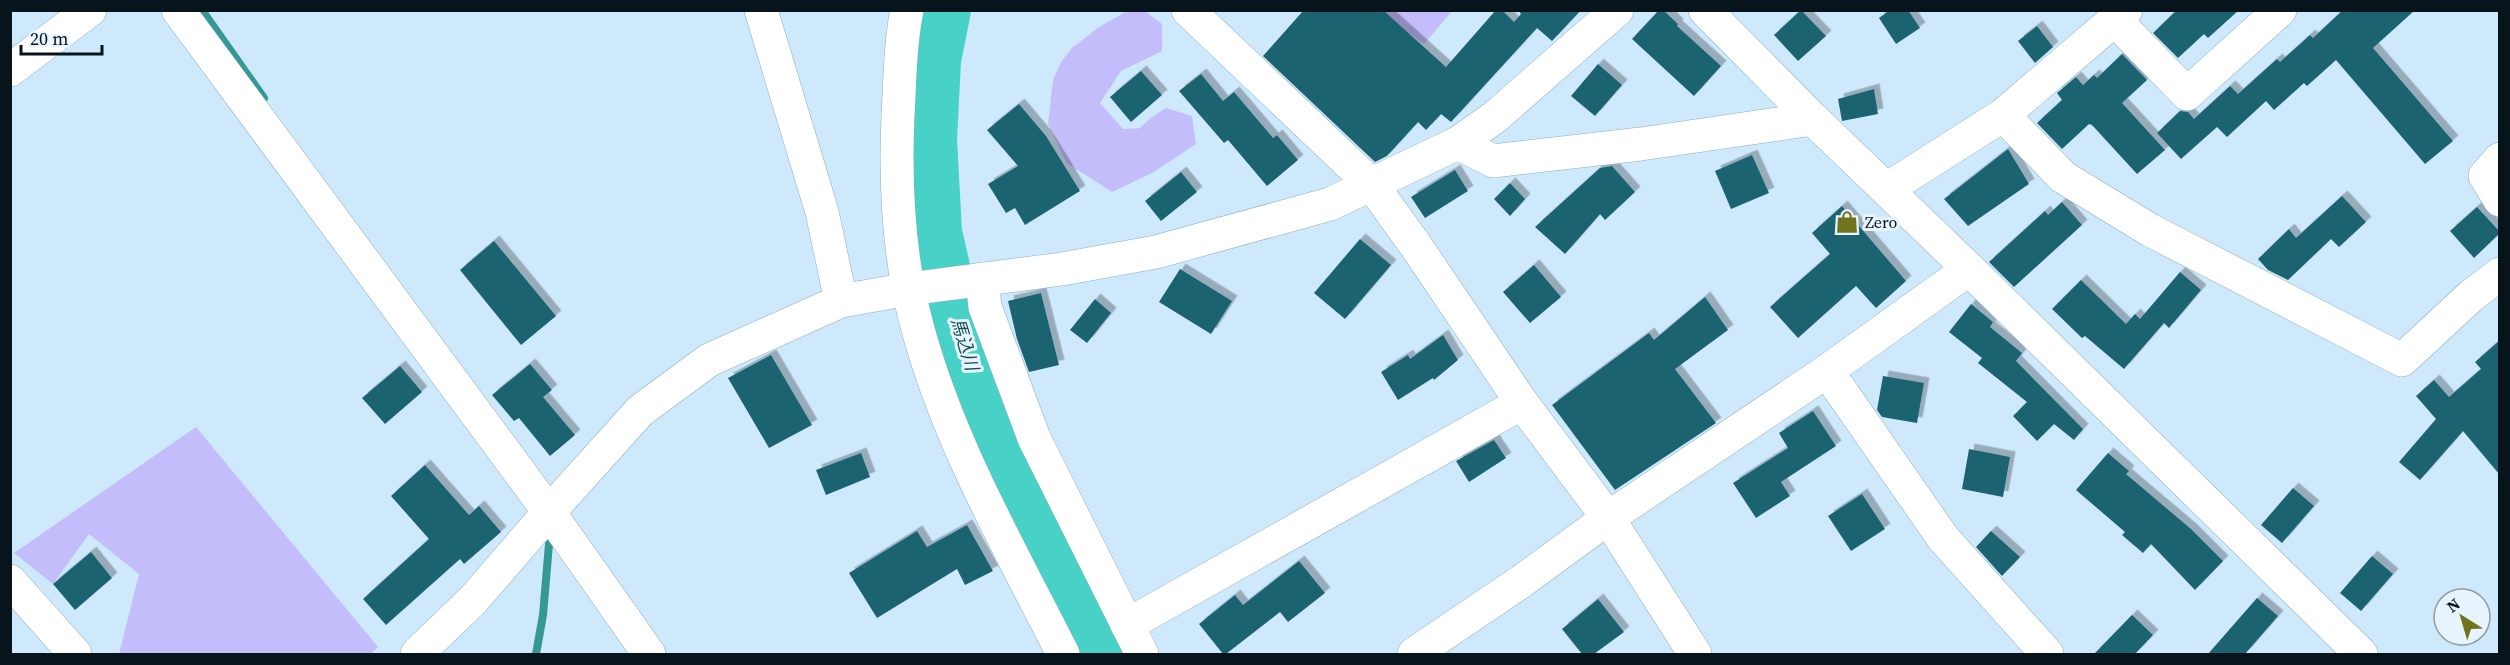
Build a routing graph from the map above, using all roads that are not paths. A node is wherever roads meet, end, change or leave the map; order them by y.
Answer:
1 (90, 10) edge
2 (178, 10) edge
3 (761, 10) edge
4 (907, 10) edge
5 (1188, 10) edge
6 (1617, 10) edge
7 (1706, 10) edge
8 (2280, 10) edge
9 (2121, 15) edge
10 (10, 70) edge
11 (2003, 115) junction
12 (1813, 119) junction
13 (1458, 143) junction
14 (2499, 159) edge
15 (1372, 185) junction
16 (1887, 189) junction
17 (2499, 200) edge
18 (1969, 269) junction
19 (2499, 274) edge
20 (982, 279) junction
21 (914, 288) junction
22 (841, 301) junction
23 (1827, 371) junction
24 (1522, 403) junction
25 (549, 512) junction
26 (1608, 518) junction
27 (10, 581) edge
28 (1127, 625) junction
29 (75, 654) edge
30 (417, 654) edge
31 (649, 654) edge
32 (1061, 654) edge
33 (1142, 654) edge
34 (1414, 654) edge
35 (1695, 654) edge
36 (2047, 654) edge
37 (2361, 654) edge

1 - 10 street
2 - 25 street
3 - 22 street
4 - 21 street
5 - 15 street
6 - 13 street
7 - 12 street
8 - 9 street
9 - 11 street
11 - 16 street
11 - 19 street
12 - 13 street
12 - 16 street
13 - 15 street
14 - 17 street
15 - 20 street
15 - 24 street
16 - 18 street
18 - 23 street
18 - 37 street
20 - 21 street
20 - 28 street
21 - 22 street
21 - 32 street
22 - 25 street
23 - 26 street
23 - 36 street
24 - 26 street
24 - 28 street
25 - 30 street
25 - 31 street
26 - 34 street
26 - 35 street
27 - 29 street
28 - 33 street

